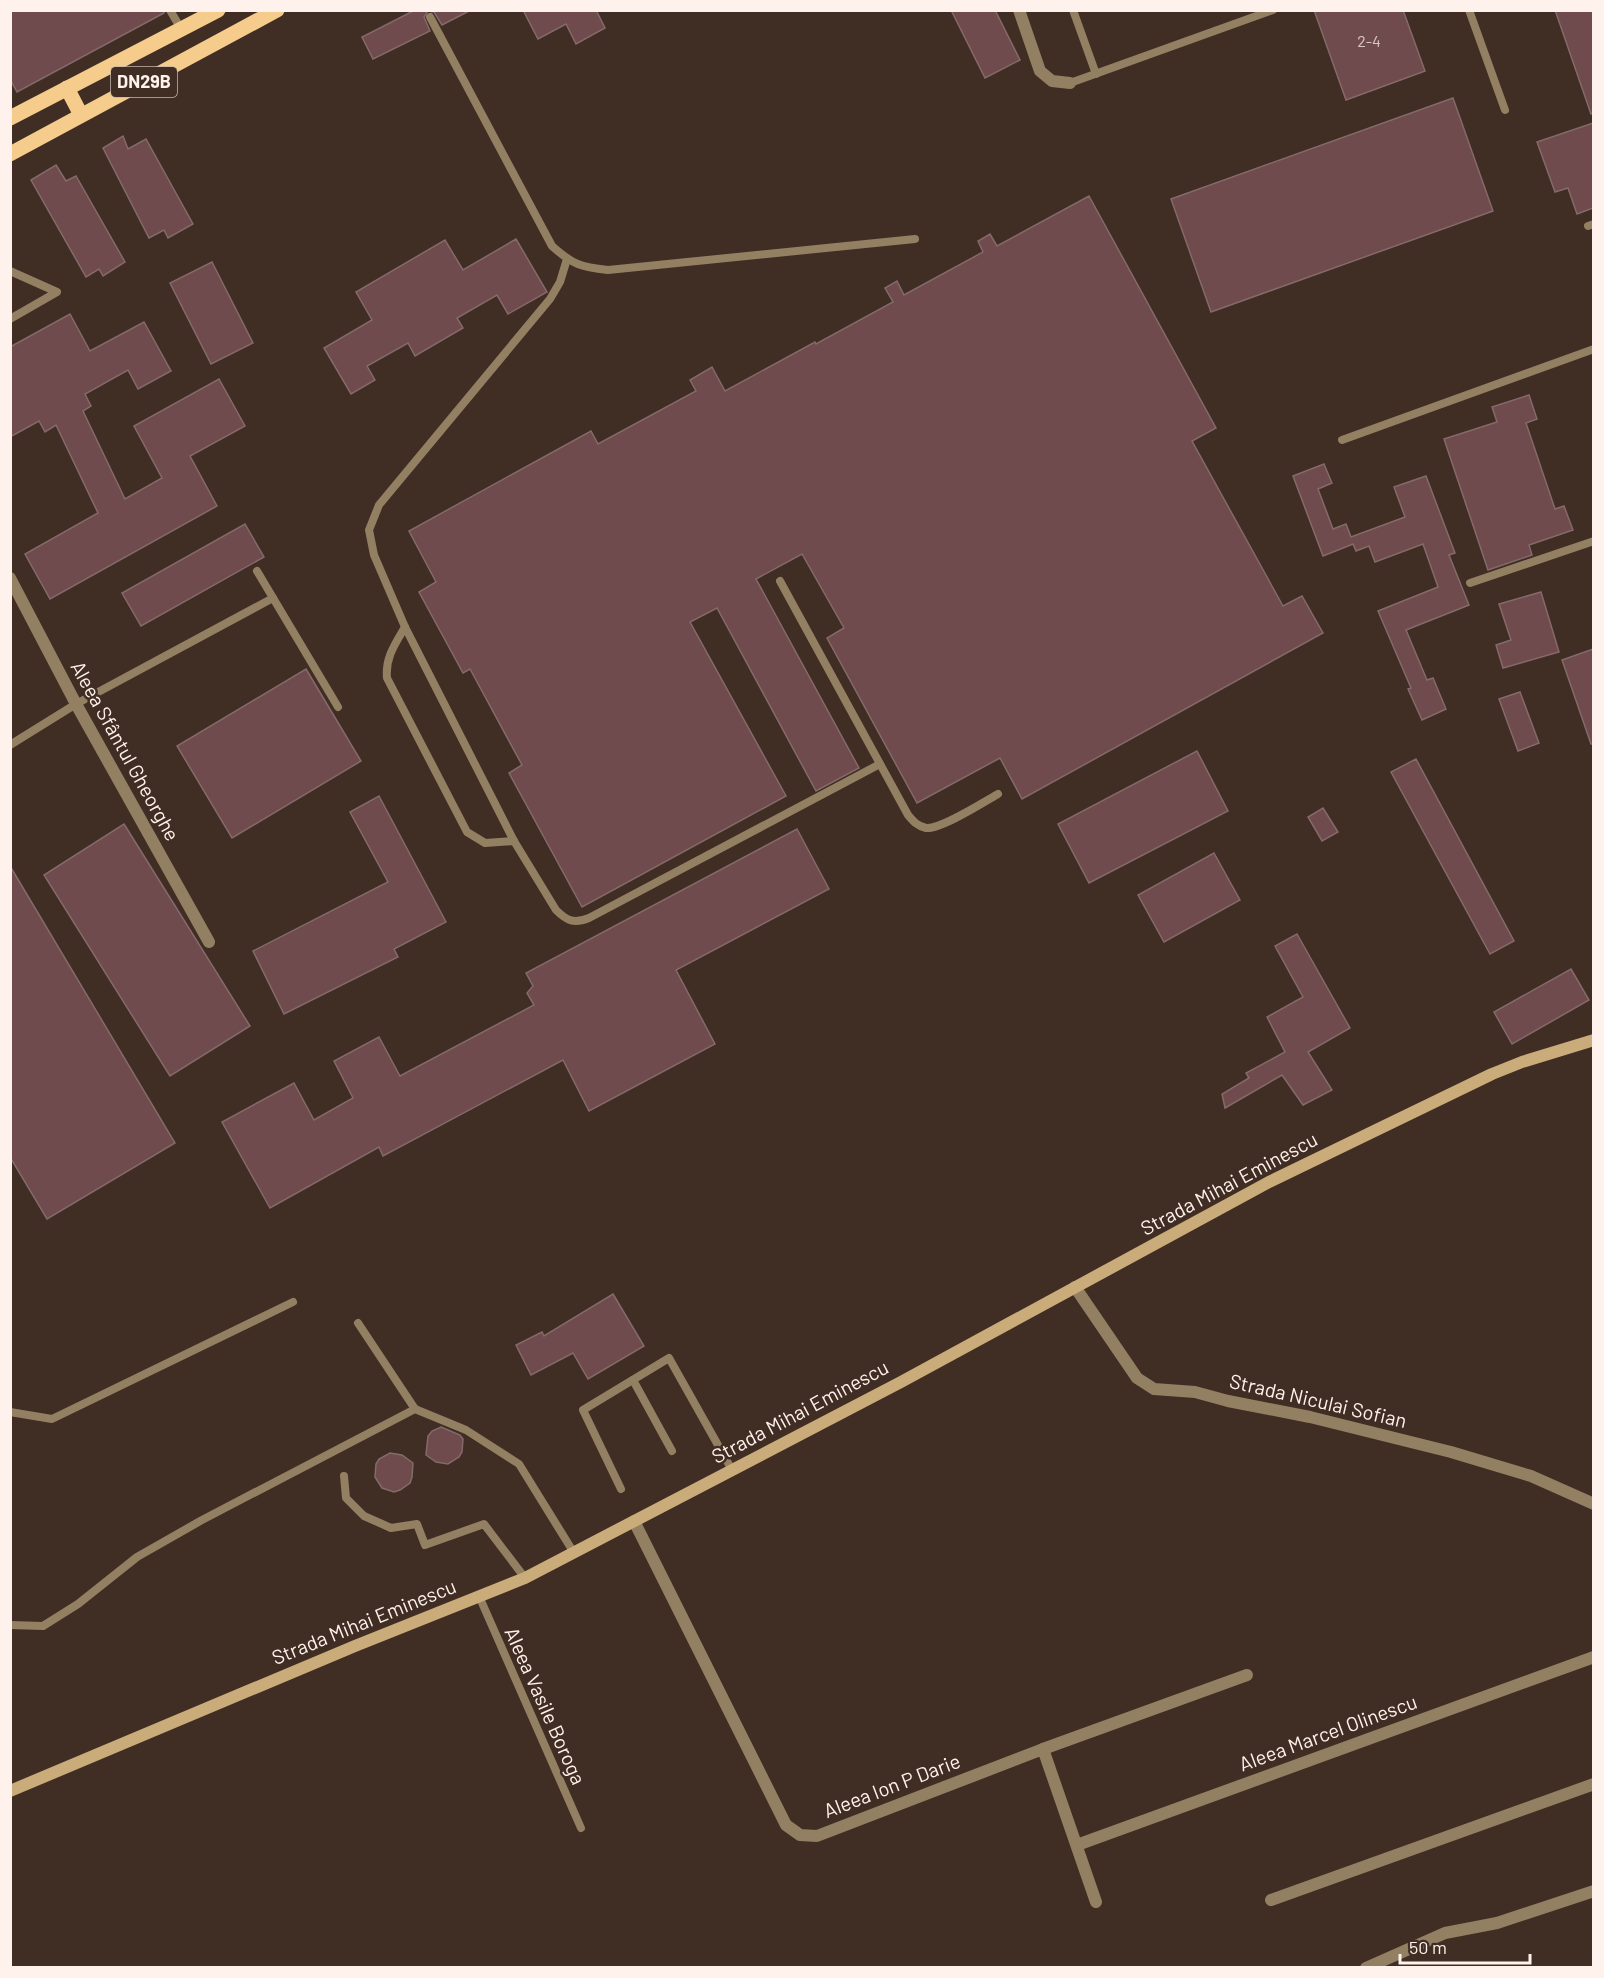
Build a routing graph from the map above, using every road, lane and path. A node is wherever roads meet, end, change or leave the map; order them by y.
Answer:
1 (170, 10) edge
2 (218, 10) edge
3 (277, 10) edge
4 (1019, 10) edge
5 (1073, 10) edge
6 (1273, 10) edge
7 (1469, 10) edge
8 (430, 17) dead end
9 (181, 29) junction
10 (1096, 74) junction
11 (1071, 83) joint
12 (67, 88) junction
13 (1505, 110) dead end
14 (81, 115) junction
15 (10, 118) edge
16 (10, 154) edge
17 (915, 239) dead end
18 (567, 259) junction
19 (10, 272) edge
20 (10, 319) edge
21 (1593, 349) edge
22 (1342, 441) dead end
23 (1593, 541) edge
24 (257, 571) dead end
25 (10, 578) edge
26 (780, 581) dead end
27 (1470, 583) dead end
28 (273, 598) junction
29 (405, 627) junction
30 (76, 704) junction
31 (338, 707) dead end
32 (10, 745) edge
33 (880, 764) junction
34 (998, 794) dead end
35 (514, 841) junction
36 (209, 942) dead end
37 (1593, 1040) edge
38 (1075, 1287) junction
39 (293, 1302) dead end
40 (358, 1323) dead end
41 (633, 1380) junction
42 (415, 1409) junction
43 (10, 1412) edge
44 (672, 1451) dead end
45 (732, 1470) junction
46 (344, 1476) dead end
47 (621, 1489) dead end
48 (1593, 1504) edge
49 (634, 1521) junction
50 (574, 1553) junction
51 (525, 1578) junction
52 (480, 1596) junction
53 (10, 1625) edge
54 (1593, 1657) edge
55 (1246, 1675) dead end
56 (1043, 1749) junction
57 (1593, 1784) edge
58 (10, 1791) edge
59 (581, 1828) dead end
60 (1077, 1845) junction
61 (1593, 1891) edge
62 (1271, 1900) dead end
63 (1096, 1902) dead end
64 (1366, 1968) edge

1 - 9 lane
2 - 9 main road, DN29B
3 - 14 main road, DN29B
4 - 11 street
5 - 10 lane
6 - 10 lane
7 - 13 lane
8 - 18 lane
9 - 12 main road, DN29B
10 - 11 lane
12 - 14 main road
12 - 15 main road, DN29B
14 - 16 main road, DN29B
17 - 18 lane
18 - 29 lane
19 - 20 lane
21 - 22 lane
23 - 27 lane
24 - 28 lane
25 - 30 street, Aleea Sfântul Gheorghe
26 - 33 lane
28 - 30 lane
28 - 31 lane
29 - 35 lane
29 - 35 lane
30 - 32 lane
30 - 36 street, Aleea Sfântul Gheorghe
33 - 34 lane
33 - 35 lane
37 - 38 street, Strada Mihai Eminescu
38 - 45 street, Strada Mihai Eminescu
38 - 48 street, Strada Niculai Sofian
39 - 43 lane
40 - 42 lane
41 - 44 lane
41 - 45 lane
41 - 47 lane
42 - 50 lane
42 - 53 lane
45 - 49 street, Strada Mihai Eminescu
46 - 51 lane
49 - 50 street, Strada Mihai Eminescu
49 - 56 street, Aleea Ion P Darie
50 - 51 street, Strada Mihai Eminescu
51 - 52 street, Strada Mihai Eminescu
52 - 58 street, Strada Mihai Eminescu
52 - 59 lane, Aleea Vasile Boroga
54 - 60 street, Aleea Marcel Olinescu
55 - 56 street, Aleea Ion P Darie
56 - 60 street
57 - 62 street
60 - 63 street
61 - 64 street

